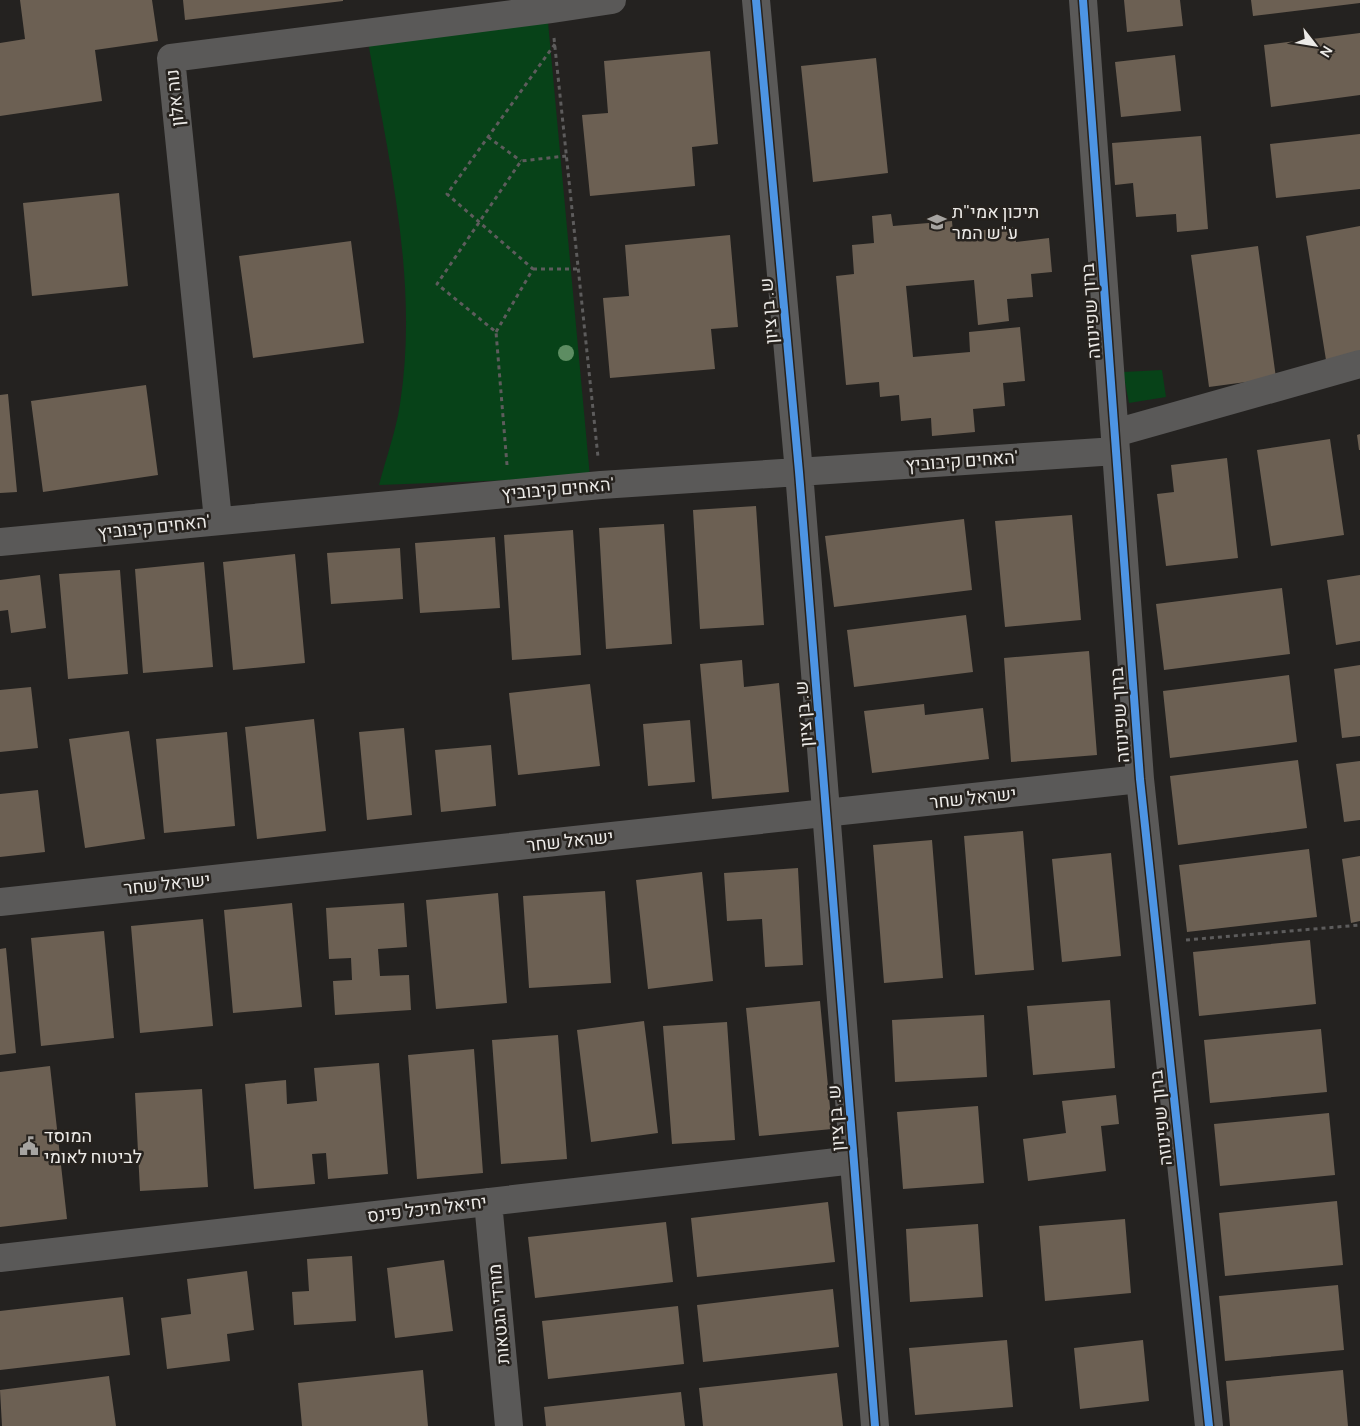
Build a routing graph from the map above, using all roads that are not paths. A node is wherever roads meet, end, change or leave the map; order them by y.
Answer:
1 (612, 0) edge
2 (756, 0) edge
3 (1084, 0) edge
4 (1360, 364) edge
5 (1116, 442) junction
6 (799, 472) junction
7 (218, 520) junction
8 (0, 542) edge
9 (1140, 779) junction
10 (826, 814) junction
11 (0, 902) edge
12 (854, 1160) junction
13 (488, 1202) junction
14 (0, 1258) edge
15 (509, 1426) edge
16 (875, 1426) edge
17 (1209, 1426) edge

1 - 7 street, נוה אלון
2 - 6 street, ש. בן ציון
3 - 5 street, ברוך שפינוזה
4 - 5 street, האחים קיבוביץ'
5 - 6 street, האחים קיבוביץ'
5 - 9 street, ברוך שפינוזה
6 - 7 street, האחים קיבוביץ'
6 - 10 street, ש. בן ציון
7 - 8 street, האחים קיבוביץ'
9 - 10 street, ישראל שחר
9 - 17 street, ברוך שפינוזה
10 - 11 street, ישראל שחר
10 - 12 street, ש. בן ציון
12 - 13 street, יחיאל מיכל פינס
12 - 16 street, ש. בן ציון
13 - 14 street, יחיאל מיכל פינס
13 - 15 street, מורדי הגטאות

